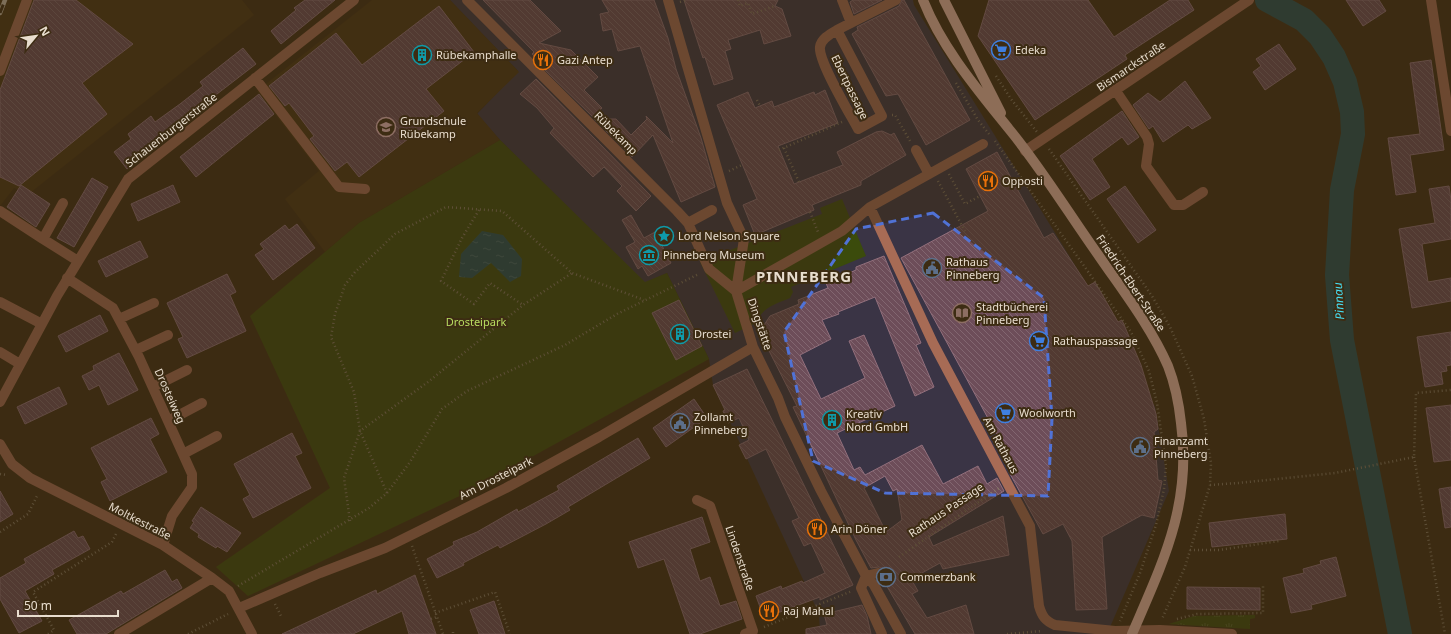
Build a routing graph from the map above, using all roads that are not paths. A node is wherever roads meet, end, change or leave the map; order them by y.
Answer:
1 (27, 0) edge
2 (354, 0) edge
3 (467, 0) edge
4 (668, 0) edge
5 (842, 0) edge
6 (896, 0) edge
7 (923, 0) edge
8 (944, 0) edge
9 (1249, 0) edge
10 (1431, 0) edge
11 (851, 23) junction
12 (837, 30) junction
13 (942, 39) junction
14 (966, 46) junction
15 (0, 71) edge
16 (255, 78) junction
17 (1116, 91) junction
18 (1010, 129) junction
19 (1451, 131) edge
20 (983, 144) dead end
21 (916, 150) road end
22 (1025, 150) junction
23 (931, 173) junction
24 (365, 189) dead end
25 (1203, 192) dead end
26 (63, 203) dead end
27 (727, 203) junction
28 (870, 207) junction
29 (0, 211) edge
30 (688, 223) junction
31 (43, 239) junction
32 (78, 261) junction
33 (67, 278) junction
34 (736, 291) junction
35 (0, 302) edge
36 (154, 303) dead end
37 (119, 319) junction
38 (42, 324) junction
39 (168, 335) dead end
40 (753, 347) junction
41 (136, 350) junction
42 (0, 352) edge
43 (20, 364) junction
44 (187, 370) dead end
45 (153, 387) junction
46 (0, 402) edge
47 (202, 404) dead end
48 (168, 421) junction
49 (217, 436) dead end
50 (0, 445) edge
51 (183, 454) junction
52 (697, 500) dead end
53 (163, 545) junction
54 (878, 573) dead end
55 (866, 576) junction
56 (212, 578) junction
57 (240, 608) junction
58 (887, 610) junction
59 (1133, 632) edge
60 (749, 633) edge
61 (119, 634) edge
62 (252, 634) edge
63 (882, 634) edge
64 (901, 634) edge
65 (1232, 634) edge

1 - 15 street
2 - 16 street, Schauenburgerstraße
3 - 30 street, Rübekamp
4 - 27 street, Dingstätte
5 - 11 street
6 - 11 street, Ebertpassage
7 - 13 main road, Friedrich-Ebert-Straße
8 - 14 main road, Friedrich-Ebert-Straße
9 - 17 street, Bismarckstraße
10 - 19 street
11 - 12 street, Ebertpassage
12 - 12 street, Ebertpassage
13 - 14 main road
13 - 18 main road, Friedrich-Ebert-Straße
14 - 18 main road, Friedrich-Ebert-Straße
16 - 24 street
16 - 32 street, Schauenburgerstraße
17 - 22 street, Bismarckstraße
17 - 25 street
18 - 22 main road, Friedrich-Ebert-Straße
20 - 23 street
21 - 23 street
22 - 59 main road, Friedrich-Ebert-Straße
23 - 28 street
26 - 31 street
27 - 30 street
27 - 34 street, Dingstätte
28 - 34 street
28 - 59 street, Am Rathaus
29 - 31 street
30 - 34 street, Rübekamp
31 - 32 street
32 - 33 street, Schauenburgerstraße
33 - 37 street, Drosteiweg
33 - 38 street, Schauenburgerstraße
34 - 40 street, Dingstätte
35 - 38 street
36 - 37 street
37 - 41 street, Drosteiweg
38 - 43 street, Schauenburgerstraße
39 - 41 street
40 - 55 street, Dingstätte
40 - 57 street, Am Drosteipark
41 - 45 street, Drosteiweg
42 - 43 street
43 - 46 street, Schauenburgerstraße
44 - 45 street
45 - 48 street, Drosteiweg
47 - 48 street
48 - 51 street, Drosteiweg
49 - 51 street
50 - 53 street, Moltkestraße
51 - 53 street, Drosteiweg
52 - 60 street, Lindenstraße
53 - 56 street, Moltkestraße
54 - 55 street
55 - 58 street, Dingstätte
55 - 63 street
56 - 57 street, Moltkestraße
56 - 61 street
57 - 62 street, Moltkestraße
58 - 63 street
58 - 64 street, Dingstätte
59 - 65 street

